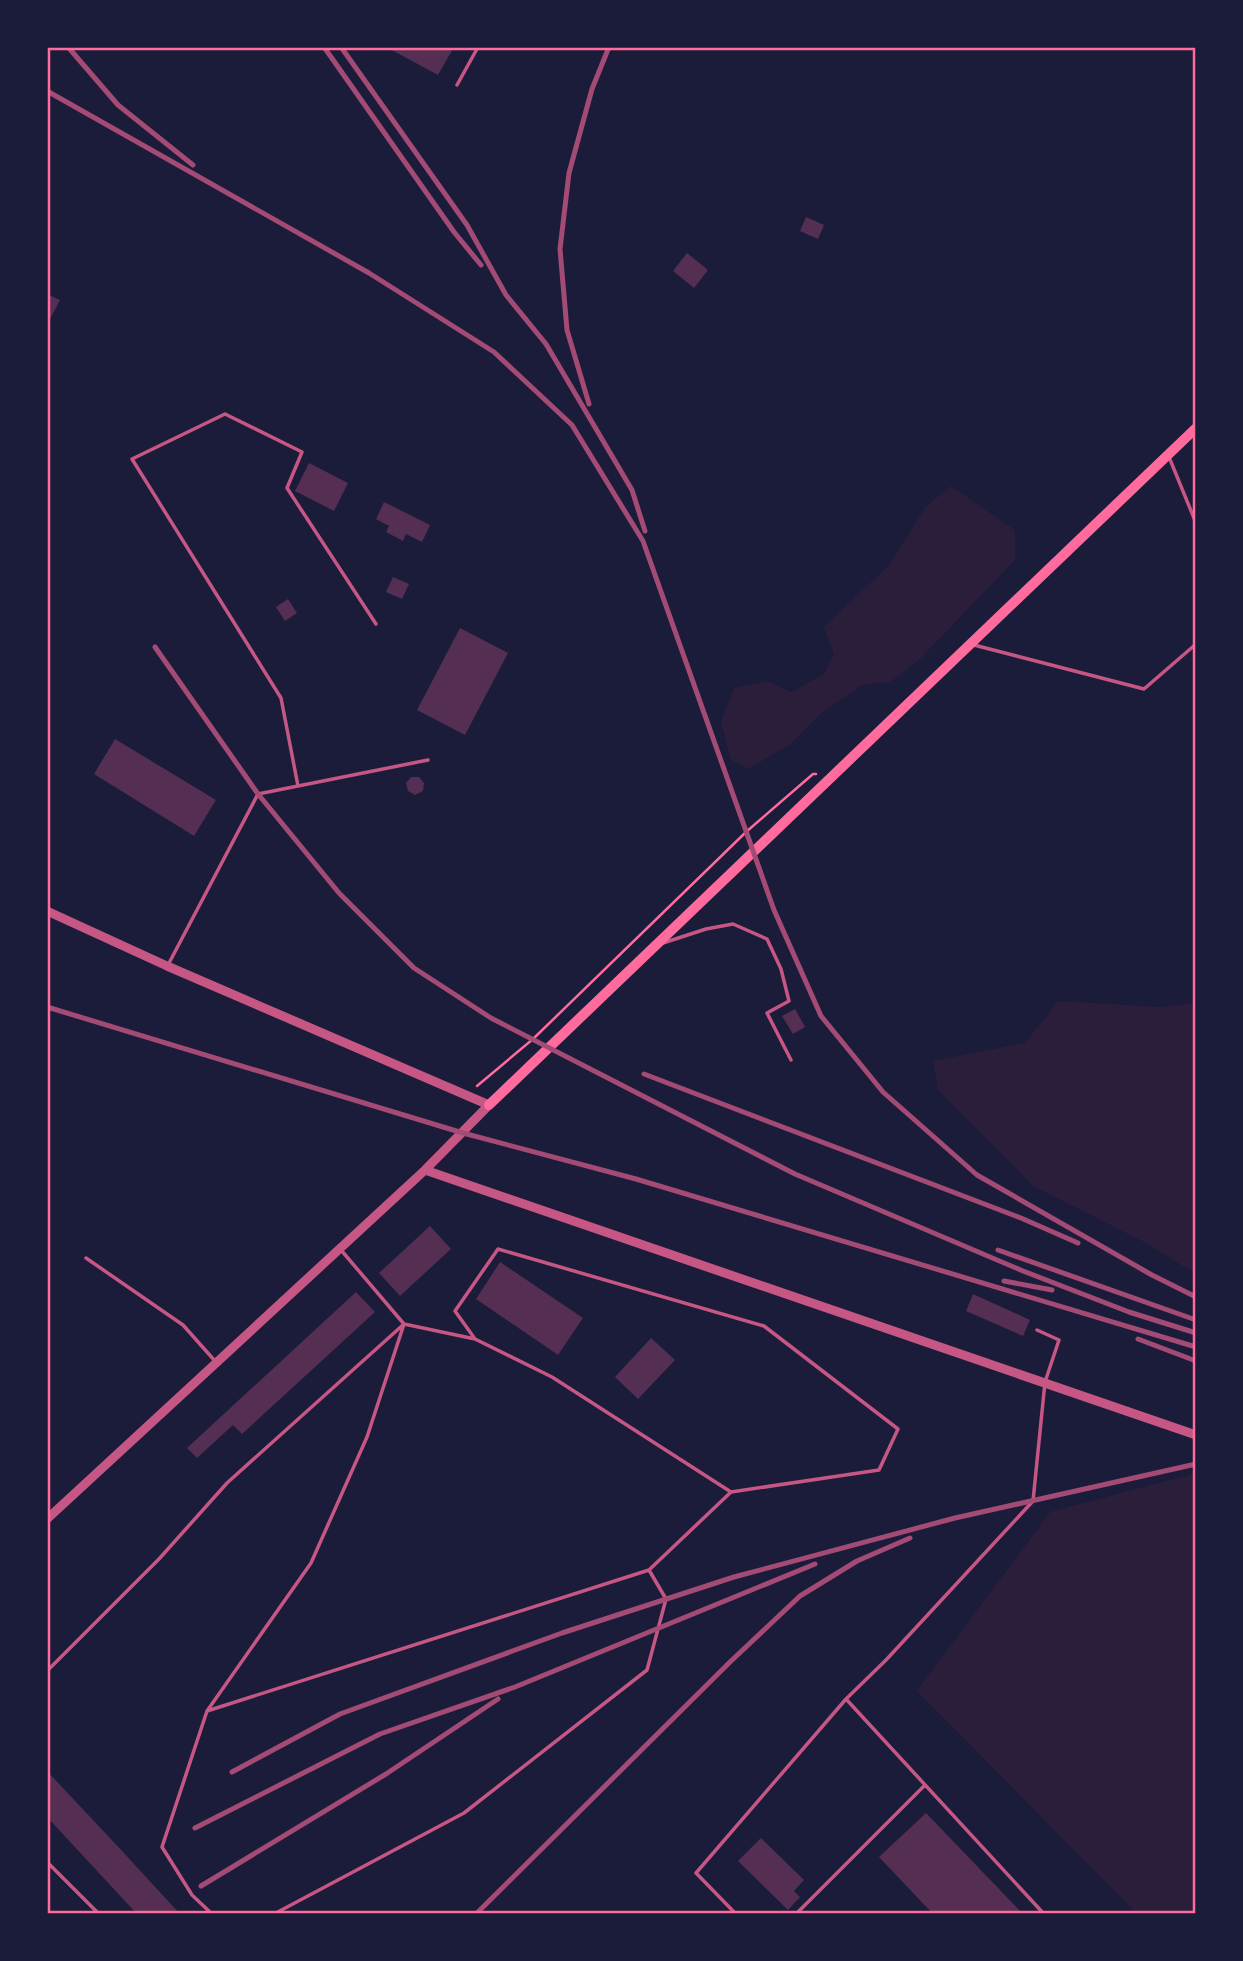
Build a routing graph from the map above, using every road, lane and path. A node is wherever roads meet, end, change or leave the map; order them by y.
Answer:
1 (478, 47) edge
2 (457, 85) dead end
3 (1196, 428) edge
4 (1168, 455) junction
5 (1196, 523) edge
6 (376, 624) dead end
7 (969, 644) junction
8 (1196, 644) edge
9 (428, 760) dead end
10 (831, 775) junction
11 (298, 786) junction
12 (47, 911) edge
13 (654, 946) junction
14 (167, 966) junction
15 (791, 1060) dead end
16 (466, 1095) junction
17 (489, 1105) junction
18 (425, 1170) junction
19 (340, 1248) junction
20 (86, 1258) dead end
21 (404, 1324) junction
22 (1037, 1330) dead end
23 (475, 1339) junction
24 (216, 1362) junction
25 (1045, 1382) junction
26 (1196, 1435) edge
27 (731, 1492) junction
28 (47, 1519) edge
29 (649, 1570) junction
30 (47, 1671) edge
31 (846, 1699) junction
32 (208, 1711) junction
33 (925, 1786) junction
34 (47, 1862) edge
35 (99, 1914) edge
36 (212, 1914) edge
37 (274, 1914) edge
38 (736, 1914) edge
39 (796, 1914) edge
40 (1044, 1914) edge

1 - 2 lane
3 - 4 main road
4 - 5 lane
4 - 7 main road
6 - 11 lane
7 - 8 lane
7 - 10 main road
9 - 11 lane
10 - 13 main road
10 - 16 path
11 - 14 lane
12 - 14 street
13 - 15 lane
13 - 17 main road
14 - 16 street
16 - 17 street
17 - 18 street
18 - 19 street
18 - 25 street
19 - 21 lane
19 - 24 street
20 - 24 lane
21 - 23 lane
21 - 30 lane
21 - 32 lane
22 - 25 lane
23 - 27 lane
23 - 27 lane
24 - 28 street
25 - 26 street
25 - 31 lane
27 - 29 lane
29 - 32 lane
29 - 37 lane
31 - 33 lane
31 - 38 lane
32 - 36 lane
33 - 39 lane
33 - 40 lane
34 - 35 lane

